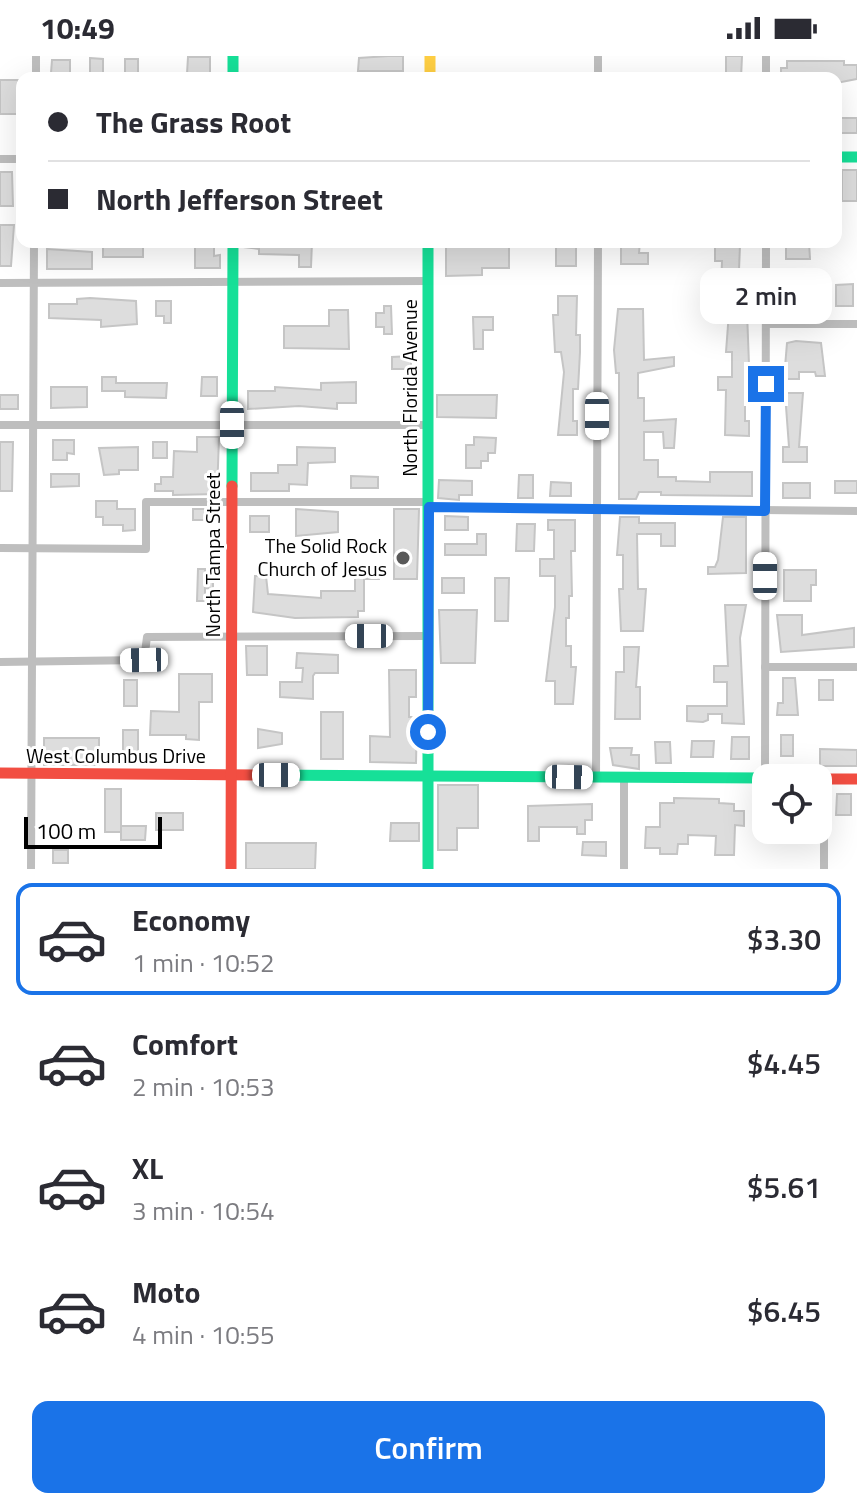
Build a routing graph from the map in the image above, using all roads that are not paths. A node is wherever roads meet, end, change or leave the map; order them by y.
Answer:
1 (34, 248) edge
2 (233, 248) edge
3 (428, 248) edge
4 (598, 248) edge
5 (766, 248) edge
6 (428, 281) junction
7 (0, 283) edge
8 (33, 283) junction
9 (232, 283) junction
10 (766, 324) junction
11 (857, 324) edge
12 (0, 425) edge
13 (32, 425) junction
14 (232, 425) junction
15 (429, 425) junction
16 (231, 501) junction
17 (428, 504) junction
18 (597, 508) junction
19 (765, 511) junction
20 (857, 511) edge
21 (0, 548) edge
22 (31, 548) junction
23 (231, 636) junction
24 (427, 636) junction
25 (0, 662) edge
26 (31, 662) junction
27 (765, 667) junction
28 (857, 667) edge
29 (766, 764) edge
30 (0, 773) edge
31 (31, 773) junction
32 (231, 775) junction
33 (428, 775) junction
34 (596, 778) junction
35 (624, 778) junction
36 (752, 778) edge
37 (832, 779) edge
38 (857, 779) edge
39 (823, 844) edge
40 (31, 869) edge
41 (231, 869) edge
42 (428, 869) edge
43 (624, 869) edge
44 (824, 869) edge

1 - 8 street
2 - 9 main road, North Tampa Street
3 - 6 main road, North Florida Avenue
4 - 18 street
5 - 10 street
6 - 9 street
6 - 15 main road, North Florida Avenue
7 - 8 street
8 - 9 street
8 - 13 street
9 - 14 main road, North Tampa Street
10 - 11 street
10 - 19 street
12 - 13 street
13 - 14 street
13 - 22 street
14 - 15 street
14 - 16 main road, North Tampa Street
15 - 17 main road, North Florida Avenue
16 - 17 street
16 - 22 street
16 - 23 main road, North Tampa Street
17 - 18 street
17 - 24 main road, North Florida Avenue
18 - 19 street
18 - 34 street
19 - 20 street
19 - 27 street
21 - 22 street
22 - 26 street
23 - 24 street
23 - 26 street
23 - 32 main road, North Tampa Street
24 - 33 main road, North Florida Avenue
25 - 26 street
26 - 31 street
27 - 28 street
27 - 29 street
30 - 31 main road, West Columbus Drive
31 - 32 main road, West Columbus Drive
31 - 40 street
32 - 33 main road, West Columbus Drive
32 - 41 main road, North Tampa Street
33 - 34 main road, West Columbus Drive
33 - 42 main road, North Florida Avenue
34 - 35 main road, West Columbus Drive
35 - 36 main road, West Columbus Drive
35 - 43 street
37 - 38 main road
39 - 44 street

